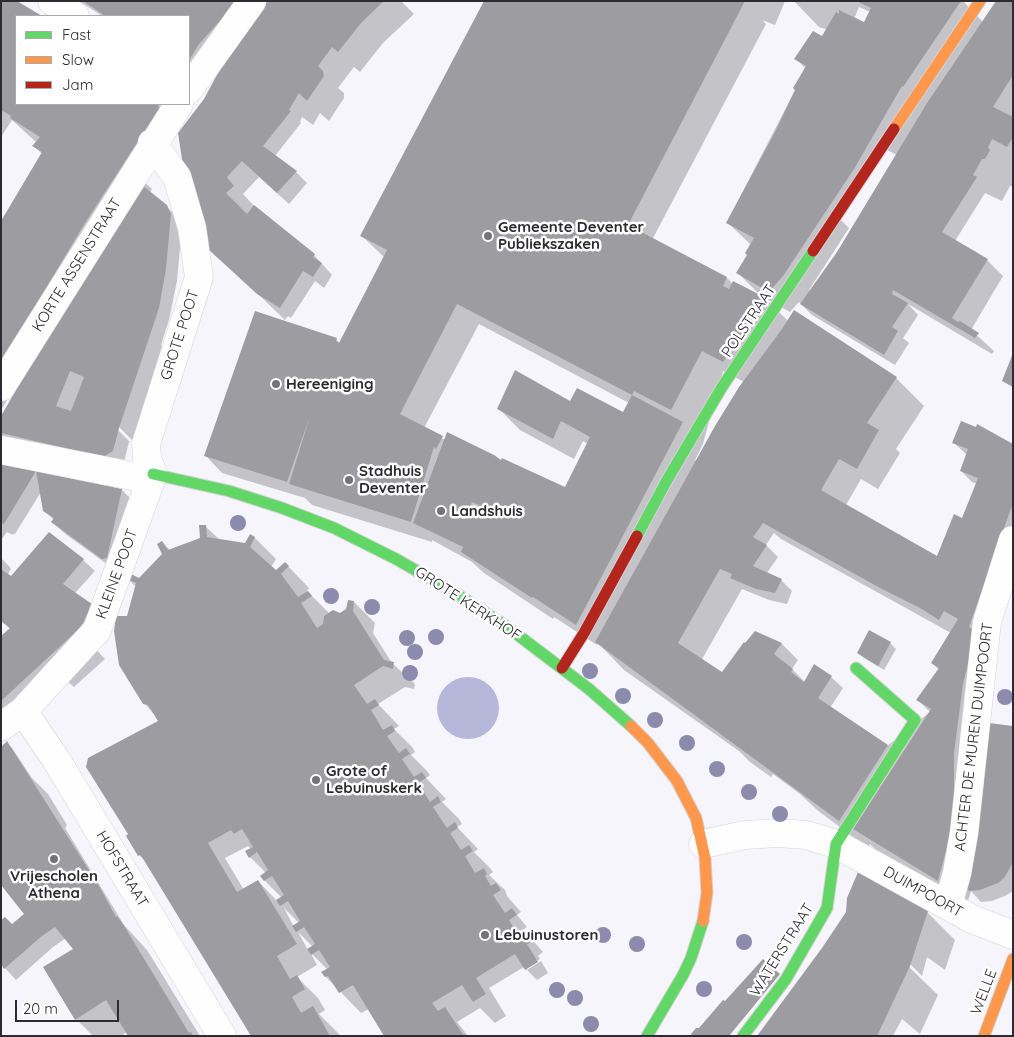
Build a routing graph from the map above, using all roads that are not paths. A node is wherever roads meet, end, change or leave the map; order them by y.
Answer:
1 (52, 1) edge
2 (252, 1) edge
3 (980, 1) edge
4 (73, 15) edge
5 (190, 88) edge
6 (178, 105) edge
7 (152, 143) junction
8 (1, 388) edge
9 (1, 450) edge
10 (153, 474) junction
11 (1013, 540) edge
12 (562, 668) junction
13 (856, 668) dead end
14 (23, 711) junction
15 (1, 727) edge
16 (703, 844) junction
17 (836, 844) junction
18 (948, 905) junction
19 (1013, 934) edge
20 (1013, 959) edge
21 (220, 1032) edge
22 (647, 1036) edge
23 (743, 1036) edge
24 (984, 1036) edge

1 - 4 street
2 - 5 street
3 - 12 street, POLSTRAAT
6 - 7 street, KORTE ASSENSTRAAT
7 - 8 street, KORTE ASSENSTRAAT
7 - 10 street, GROTE POOT
9 - 10 street
10 - 12 street, GROTE KERKHOF
10 - 14 street, KLEINE POOT
11 - 18 street, ACHTER DE MUREN DUIMPOORT
12 - 16 street, GROTE KERKHOF
13 - 17 street
14 - 15 street, KLEINE POOT
14 - 21 street, HOFSTRAAT
16 - 17 street
16 - 22 street, GROTE KERKHOF
17 - 18 street, DUIMPOORT
17 - 23 street, WATERSTRAAT
18 - 19 street, DUIMPOORT
20 - 24 street, WELLE

